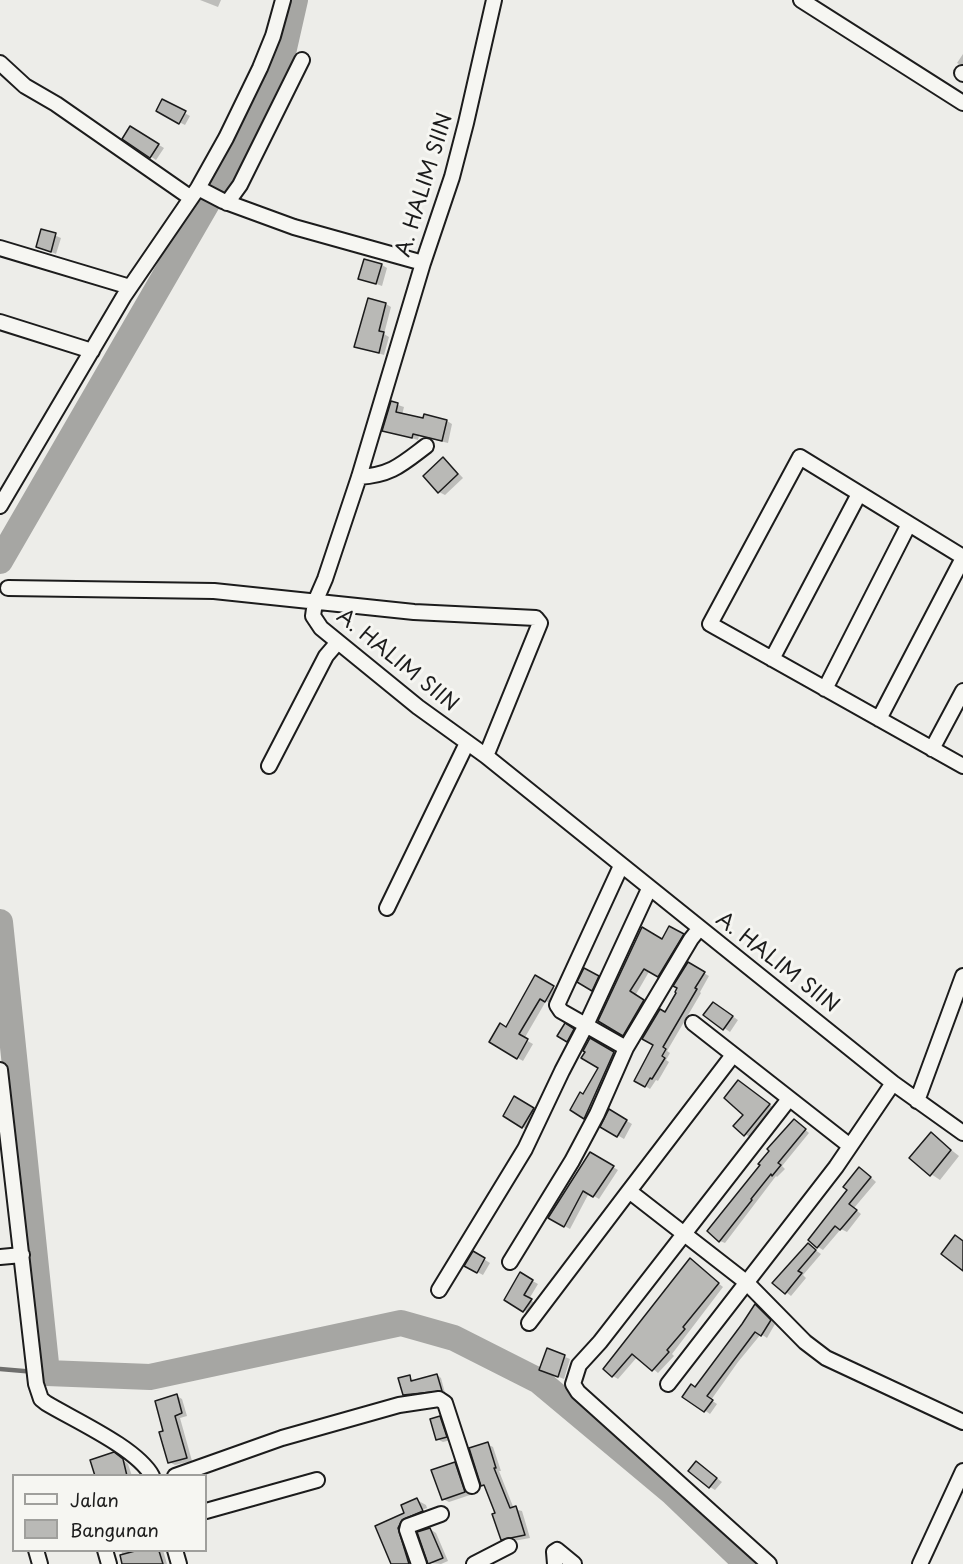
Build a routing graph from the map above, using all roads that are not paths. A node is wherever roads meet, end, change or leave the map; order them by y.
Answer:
1 (283, 0) edge
2 (494, 0) edge
3 (801, 0) edge
4 (302, 60) dead end
5 (0, 63) edge
6 (963, 103) edge
7 (199, 193) junction
8 (225, 202) junction
9 (0, 248) edge
10 (423, 263) junction
11 (130, 287) junction
12 (0, 322) edge
13 (92, 351) junction
14 (426, 446) dead end
15 (358, 477) junction
16 (859, 494) junction
17 (0, 506) edge
18 (909, 524) junction
19 (963, 557) edge
20 (8, 588) dead end
21 (315, 602) junction
22 (333, 649) junction
23 (772, 659) junction
24 (825, 689) junction
25 (963, 691) edge
26 (879, 719) junction
27 (467, 743) junction
28 (932, 749) junction
29 (486, 756) junction
30 (269, 766) dead end
31 (963, 766) edge
32 (621, 867) junction
33 (649, 889) junction
34 (387, 908) dead end
35 (699, 929) junction
36 (963, 976) edge
37 (693, 1023) dead end
38 (586, 1025) junction
39 (626, 1048) junction
40 (733, 1055) junction
41 (0, 1070) edge
42 (893, 1083) junction
43 (789, 1099) junction
44 (917, 1101) junction
45 (963, 1133) edge
46 (850, 1146) junction
47 (629, 1191) junction
48 (684, 1233) junction
49 (22, 1255) junction
50 (0, 1257) edge
51 (510, 1262) dead end
52 (746, 1282) junction
53 (439, 1290) dead end
54 (529, 1323) dead end
55 (668, 1384) dead end
56 (963, 1422) edge
57 (963, 1471) edge
58 (151, 1474) edge
59 (181, 1474) edge
60 (317, 1480) dead end
61 (472, 1486) dead end
62 (207, 1511) edge
63 (441, 1514) dead end
64 (509, 1546) dead end
65 (419, 1564) edge
66 (474, 1564) edge
67 (555, 1564) edge
68 (574, 1564) edge
69 (769, 1564) edge
70 (921, 1564) edge

1 - 7 street
2 - 10 street, A. HALIM SIIN
3 - 6 street
4 - 8 street
5 - 7 street
7 - 8 street
7 - 11 street
8 - 10 street
9 - 11 street
10 - 15 street, A. HALIM SIIN
11 - 13 street
12 - 13 street
13 - 17 street
14 - 15 street
15 - 21 street, A. HALIM SIIN
16 - 18 street
16 - 23 street
16 - 23 street
18 - 19 street
18 - 24 street
19 - 26 street
20 - 21 street
21 - 22 street, A. HALIM SIIN
21 - 29 street
22 - 27 street, A. HALIM SIIN
22 - 30 street
23 - 24 street
24 - 26 street
25 - 28 street
26 - 28 street
27 - 29 street, A. HALIM SIIN
27 - 34 street
28 - 31 street
29 - 32 street, A. HALIM SIIN
32 - 33 street, A. HALIM SIIN
32 - 38 street
33 - 35 street, A. HALIM SIIN
33 - 38 street
35 - 39 street
35 - 42 street, A. HALIM SIIN
36 - 44 street
37 - 40 street
38 - 39 street
38 - 53 street
39 - 51 street
40 - 43 street
40 - 47 street
41 - 49 street
42 - 44 street, A. HALIM SIIN
42 - 46 street
43 - 46 street
43 - 48 street
44 - 45 street, A. HALIM SIIN
46 - 52 street
47 - 48 street
47 - 54 street
48 - 52 street
48 - 69 street
49 - 50 street
49 - 58 street
52 - 55 street
52 - 56 street
57 - 70 street
59 - 61 street
60 - 62 street
63 - 65 street
64 - 66 street
67 - 68 street

